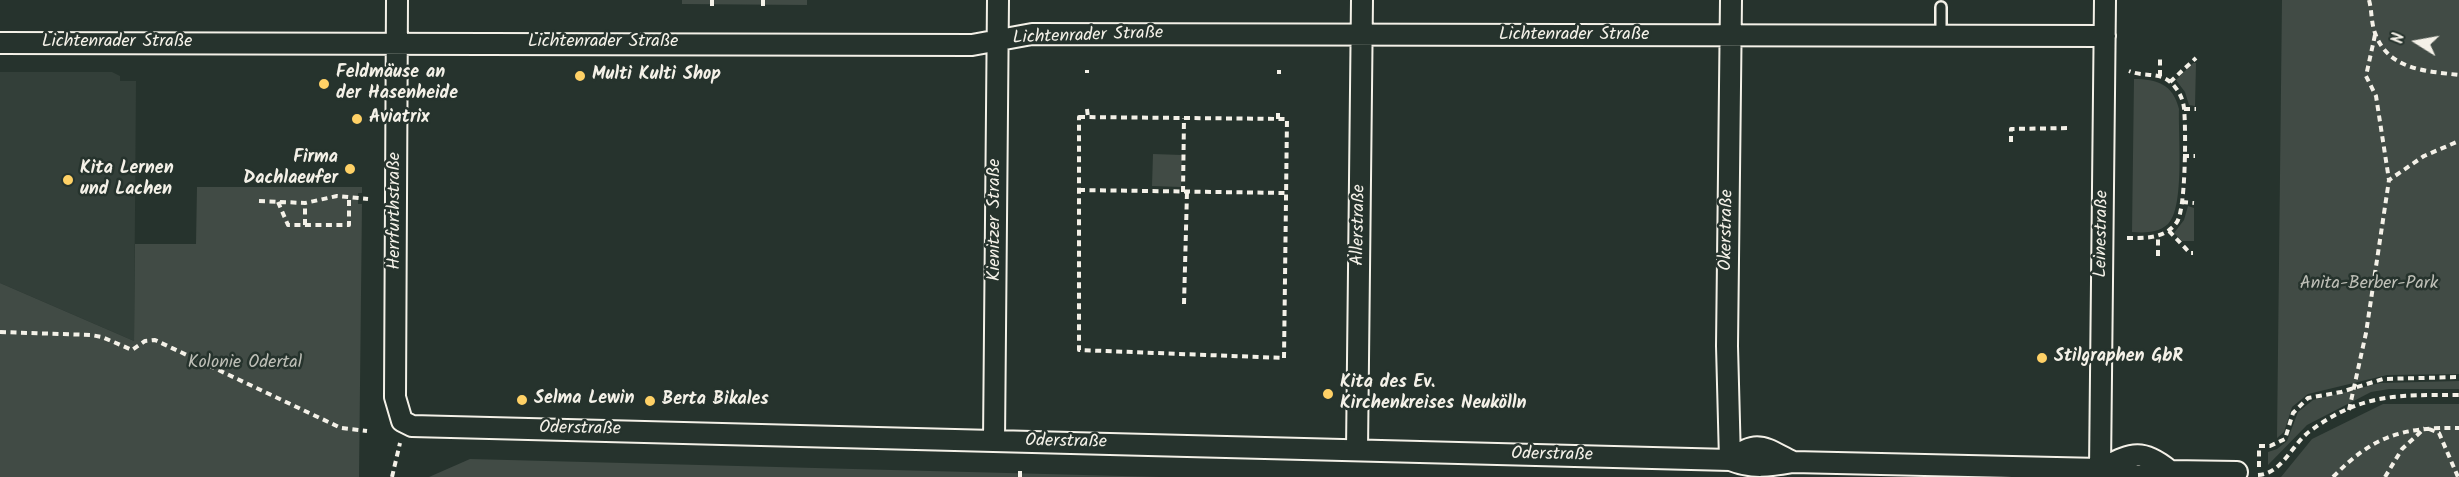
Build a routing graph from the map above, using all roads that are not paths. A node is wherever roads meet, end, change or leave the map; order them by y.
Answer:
1 (397, 0) edge
2 (998, 0) edge
3 (1362, 0) edge
4 (1731, 0) edge
5 (2106, 0) edge
6 (1941, 6) dead end
7 (1362, 35) junction
8 (1941, 36) junction
9 (2105, 36) junction
10 (1730, 37) junction
11 (998, 40) junction
12 (0, 43) edge
13 (397, 43) junction
14 (402, 421) joint
15 (994, 441) junction
16 (1357, 450) junction
17 (1730, 460) junction
18 (2100, 469) junction
19 (2238, 472) road end

1 - 13 street, Herrfurthstraße
2 - 11 street, Kienitzer Straße
3 - 7 street, Allerstraße
4 - 10 street, Okerstraße
5 - 9 street, Leinestraße
6 - 8 lane
7 - 10 street, Lichtenrader Straße
7 - 11 street, Lichtenrader Straße
7 - 16 street, Allerstraße
8 - 9 street, Lichtenrader Straße
8 - 10 street, Lichtenrader Straße
9 - 18 street, Leinestraße
10 - 17 street, Okerstraße
11 - 13 street, Lichtenrader Straße
11 - 15 street, Kienitzer Straße
12 - 13 street, Lichtenrader Straße
13 - 14 street, Herrfurthstraße
14 - 15 street, Oderstraße
15 - 16 street, Oderstraße
16 - 17 street, Oderstraße
17 - 18 street, Oderstraße
18 - 19 street, Oderstraße

